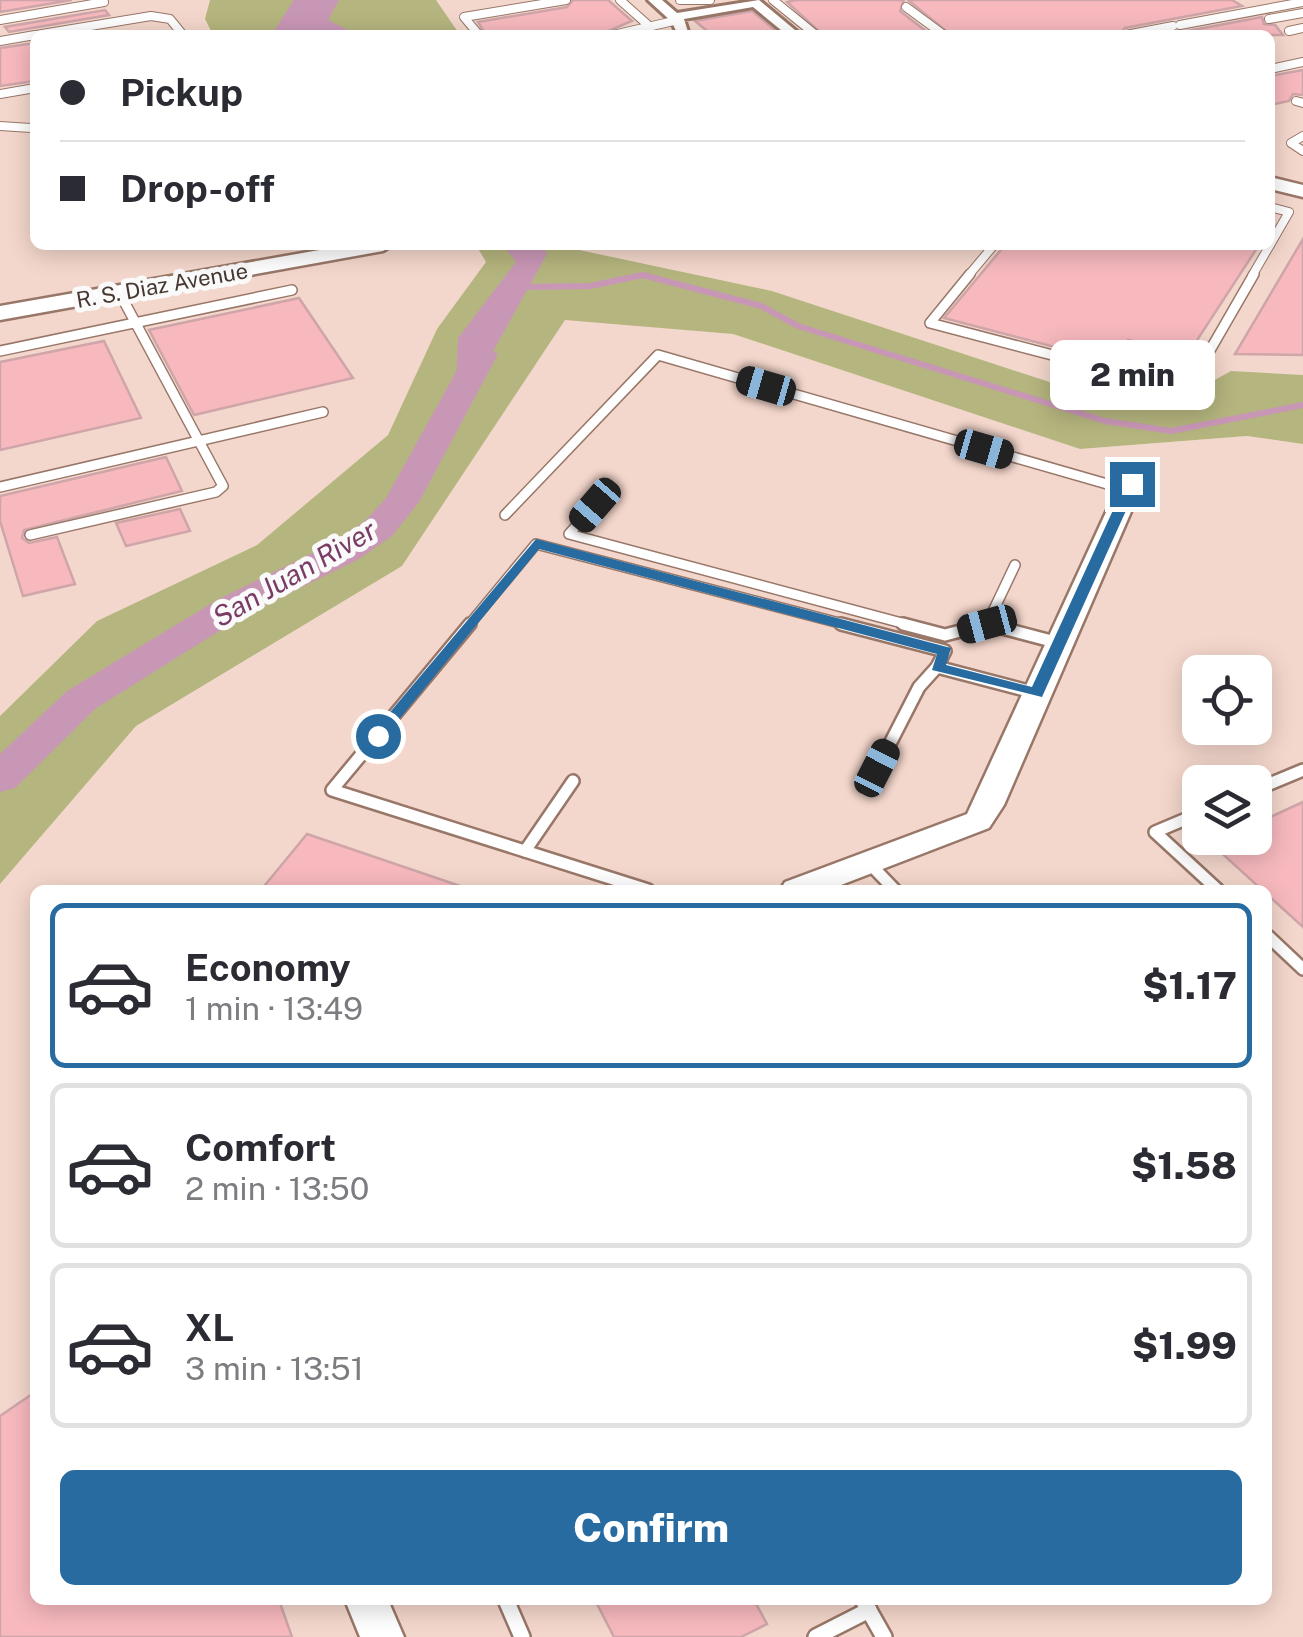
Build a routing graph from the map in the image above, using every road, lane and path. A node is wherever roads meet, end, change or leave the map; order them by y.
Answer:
1 (483, 0) edge
2 (530, 0) edge
3 (566, 0) edge
4 (620, 0) edge
5 (654, 0) edge
6 (680, 0) edge
7 (710, 0) edge
8 (773, 0) edge
9 (104, 2) edge
10 (1303, 2) edge
11 (901, 4) edge
12 (1283, 6) junction
13 (1301, 14) edge
14 (1269, 19) dead end
15 (0, 20) edge
16 (676, 24) edge
17 (648, 25) junction
18 (1303, 28) edge
19 (66, 30) edge
20 (178, 30) edge
21 (475, 30) edge
22 (630, 30) edge
23 (789, 30) edge
24 (810, 30) edge
25 (937, 30) edge
26 (1166, 30) edge
27 (1289, 30) dead end
28 (30, 36) edge
29 (0, 41) edge
30 (1303, 62) edge
31 (1275, 68) edge
32 (30, 89) edge
33 (0, 94) edge
34 (0, 126) edge
35 (30, 128) edge
36 (1303, 136) edge
37 (1303, 151) edge
38 (1275, 169) edge
39 (1303, 176) edge
40 (1275, 184) edge
41 (1303, 192) edge
42 (1275, 208) edge
43 (1275, 236) edge
44 (252, 250) edge
45 (355, 250) edge
46 (990, 250) edge
47 (1267, 250) edge
48 (292, 290) dead end
49 (0, 292) edge
50 (119, 292) junction
51 (0, 313) edge
52 (136, 323) junction
53 (0, 351) edge
54 (322, 412) dead end
55 (198, 441) junction
56 (0, 487) edge
57 (1130, 487) joint
58 (595, 505) dead end
59 (505, 515) dead end
60 (30, 534) dead end
61 (1015, 564) dead end
62 (987, 624) junction
63 (1059, 643) junction
64 (937, 667) junction
65 (1036, 693) junction
66 (877, 768) dead end
67 (1303, 770) edge
68 (574, 781) dead end
69 (1272, 783) edge
70 (1182, 821) edge
71 (525, 851) junction
72 (868, 862) junction
73 (632, 885) edge
74 (809, 885) edge
75 (891, 885) edge
76 (1213, 885) edge
77 (1272, 940) edge
78 (1303, 969) edge
79 (368, 1605) edge
80 (508, 1605) edge
81 (866, 1605) edge
82 (382, 1637) edge
83 (522, 1637) edge
84 (816, 1637) edge
85 (884, 1637) edge

1 - 2 lane
3 - 21 lane
4 - 17 lane
5 - 16 street
6 - 7 lane
8 - 24 lane
9 - 15 lane
10 - 12 lane
11 - 25 lane
12 - 13 lane
12 - 26 lane
13 - 14 lane
16 - 17 lane
16 - 23 street
17 - 22 lane
18 - 27 lane
19 - 20 lane
28 - 29 lane
30 - 31 lane
32 - 33 lane
34 - 35 lane
36 - 37 lane
38 - 39 street
40 - 41 street
42 - 43 lane
44 - 49 street, R. S. Diaz Avenue
45 - 50 street, R. S. Diaz Avenue
46 - 47 lane
48 - 52 lane
50 - 51 street, R. S. Diaz Avenue
50 - 52 lane
52 - 53 lane
52 - 55 lane
54 - 55 lane
55 - 56 lane
55 - 60 lane
57 - 59 lane
57 - 63 street
58 - 62 lane
61 - 62 lane
62 - 63 lane
63 - 65 street
64 - 65 lane
64 - 66 lane
64 - 71 lane
65 - 72 street
67 - 69 lane
68 - 71 lane
70 - 76 lane
71 - 73 lane
72 - 74 street
72 - 75 lane
77 - 78 lane
79 - 82 street
80 - 83 lane
81 - 84 lane
81 - 85 lane

